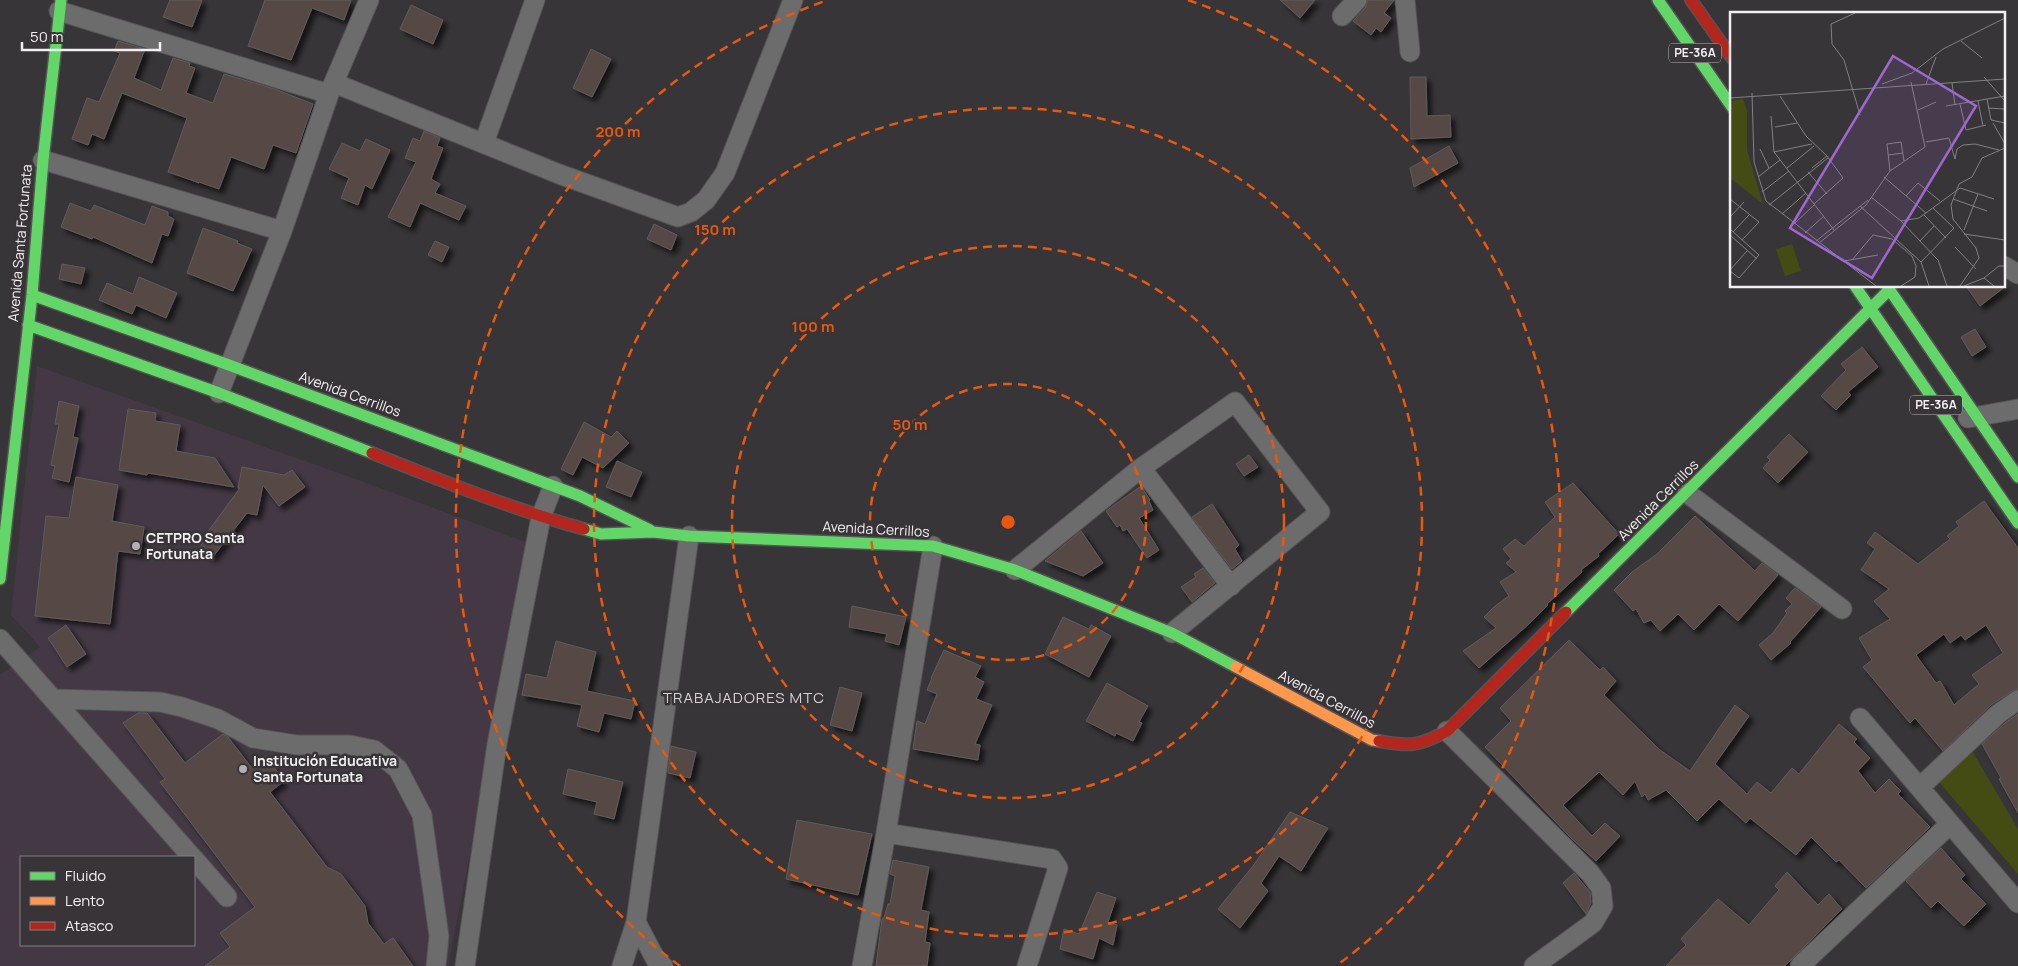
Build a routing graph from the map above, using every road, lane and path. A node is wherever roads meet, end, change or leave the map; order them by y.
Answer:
1 (369, 0) edge
2 (535, 0) edge
3 (793, 0) edge
4 (1357, 0) edge
5 (1405, 0) edge
6 (1658, 0) edge
7 (1691, 0) edge
8 (60, 5) edge
9 (1342, 16) dead end
10 (1410, 52) dead end
11 (1729, 52) edge
12 (332, 88) junction
13 (1730, 104) edge
14 (484, 143) junction
15 (43, 160) junction
16 (282, 231) junction
17 (2006, 267) edge
18 (2018, 274) edge
19 (1856, 288) edge
20 (1888, 288) edge
21 (32, 295) junction
22 (1870, 308) junction
23 (28, 325) junction
24 (229, 365) junction
25 (219, 393) junction
26 (2018, 409) edge
27 (1976, 417) junction
28 (1948, 422) junction
29 (1141, 468) junction
30 (2018, 477) edge
31 (553, 486) junction
32 (1687, 492) junction
33 (541, 517) junction
34 (2018, 523) edge
35 (653, 532) junction
36 (689, 536) junction
37 (933, 546) junction
38 (1015, 570) junction
39 (0, 579) edge
40 (1231, 586) junction
41 (1842, 609) dead end
42 (1172, 633) junction
43 (0, 639) edge
44 (54, 699) junction
45 (2018, 700) edge
46 (1860, 718) dead end
47 (1447, 732) junction
48 (1920, 788) junction
49 (1950, 824) junction
50 (886, 834) junction
51 (191, 856) edge
52 (195, 860) edge
53 (227, 897) dead end
54 (2018, 903) edge
55 (636, 922) junction
56 (436, 966) edge
57 (465, 966) edge
58 (622, 966) edge
59 (663, 966) edge
60 (862, 966) edge
61 (1027, 966) edge
62 (1534, 966) edge
63 (1800, 966) edge

1 - 12 street
2 - 14 street
3 - 14 street
4 - 9 street
5 - 10 street
6 - 13 main road, PE-36A
7 - 11 main road, PE-36A
8 - 12 street
8 - 15 main road, Avenida Santa Fortunata
12 - 14 street
12 - 16 street
15 - 16 street
15 - 21 main road, Avenida Santa Fortunata
16 - 24 street
17 - 18 street
19 - 22 main road, PE-36A
20 - 22 main road, Avenida Cerrillos
20 - 27 main road, PE-36A
21 - 23 main road, Avenida Santa Fortunata
21 - 24 main road, Avenida Cerrillos
22 - 28 main road, PE-36A
22 - 32 main road, Avenida Cerrillos
23 - 25 main road, Avenida Cerrillos
23 - 39 main road, Avenida Santa Fortunata
24 - 25 street
24 - 31 main road, Avenida Cerrillos
25 - 33 main road, Avenida Cerrillos
26 - 27 street
27 - 28 street
27 - 30 main road, PE-36A
28 - 34 main road, PE-36A
29 - 38 street
29 - 40 street
29 - 40 street
31 - 33 street
31 - 35 main road, Avenida Cerrillos
32 - 41 street
32 - 47 main road, Avenida Cerrillos
33 - 35 main road, Avenida Cerrillos
33 - 57 street
35 - 36 main road, Avenida Cerrillos
36 - 37 main road, Avenida Cerrillos
36 - 55 street
37 - 38 main road, Avenida Cerrillos
37 - 50 street
38 - 42 main road, Avenida Cerrillos
40 - 42 street
42 - 47 main road, Avenida Cerrillos
43 - 44 street
44 - 51 street
44 - 56 street
45 - 48 street
46 - 48 street
47 - 62 street
48 - 49 street
49 - 54 street
49 - 63 street
50 - 60 street
50 - 61 street
52 - 53 street
55 - 58 street
55 - 59 street

